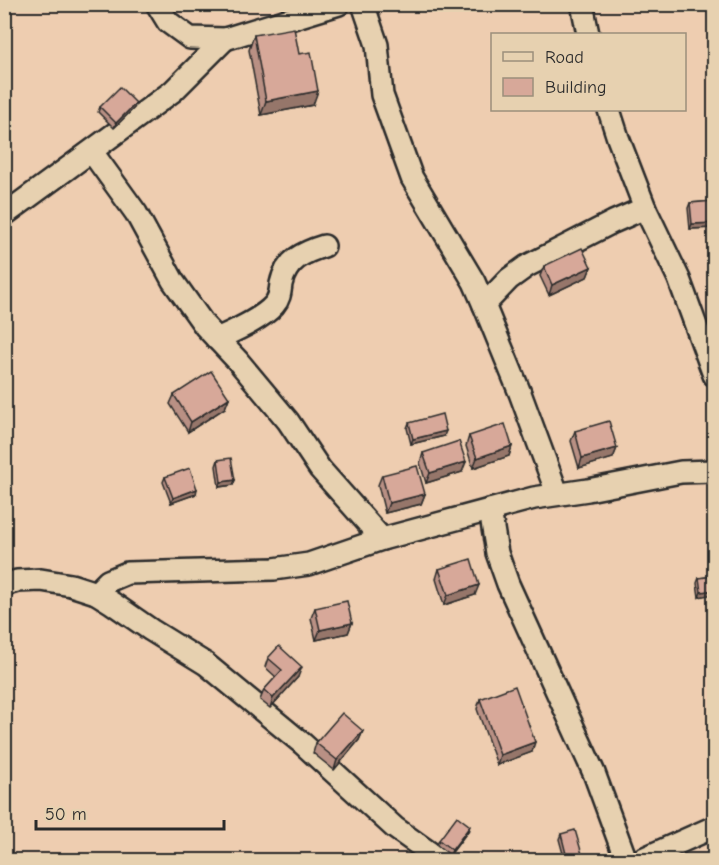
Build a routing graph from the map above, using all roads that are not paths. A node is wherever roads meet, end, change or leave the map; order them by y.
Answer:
1 (157, 4) edge
2 (339, 4) edge
3 (363, 4) edge
4 (582, 4) edge
5 (588, 33) edge
6 (225, 39) junction
7 (609, 111) edge
8 (92, 152) junction
9 (645, 208) junction
10 (4, 215) edge
11 (324, 246) dead end
12 (484, 305) junction
13 (217, 339) junction
14 (714, 375) edge
15 (714, 471) edge
16 (557, 494) junction
17 (490, 510) junction
18 (382, 539) junction
19 (4, 585) edge
20 (96, 593) junction
21 (714, 827) edge
22 (440, 861) edge
23 (626, 861) edge
24 (640, 861) edge

1 - 6 street
2 - 6 street
3 - 12 street
4 - 5 street
6 - 8 street
7 - 9 street
8 - 10 street
8 - 13 street
9 - 12 street
9 - 14 street
11 - 13 street
12 - 16 street
13 - 18 street
15 - 16 street
16 - 17 street
17 - 18 street
17 - 23 street
18 - 20 street
19 - 20 street
20 - 22 street
21 - 24 street

